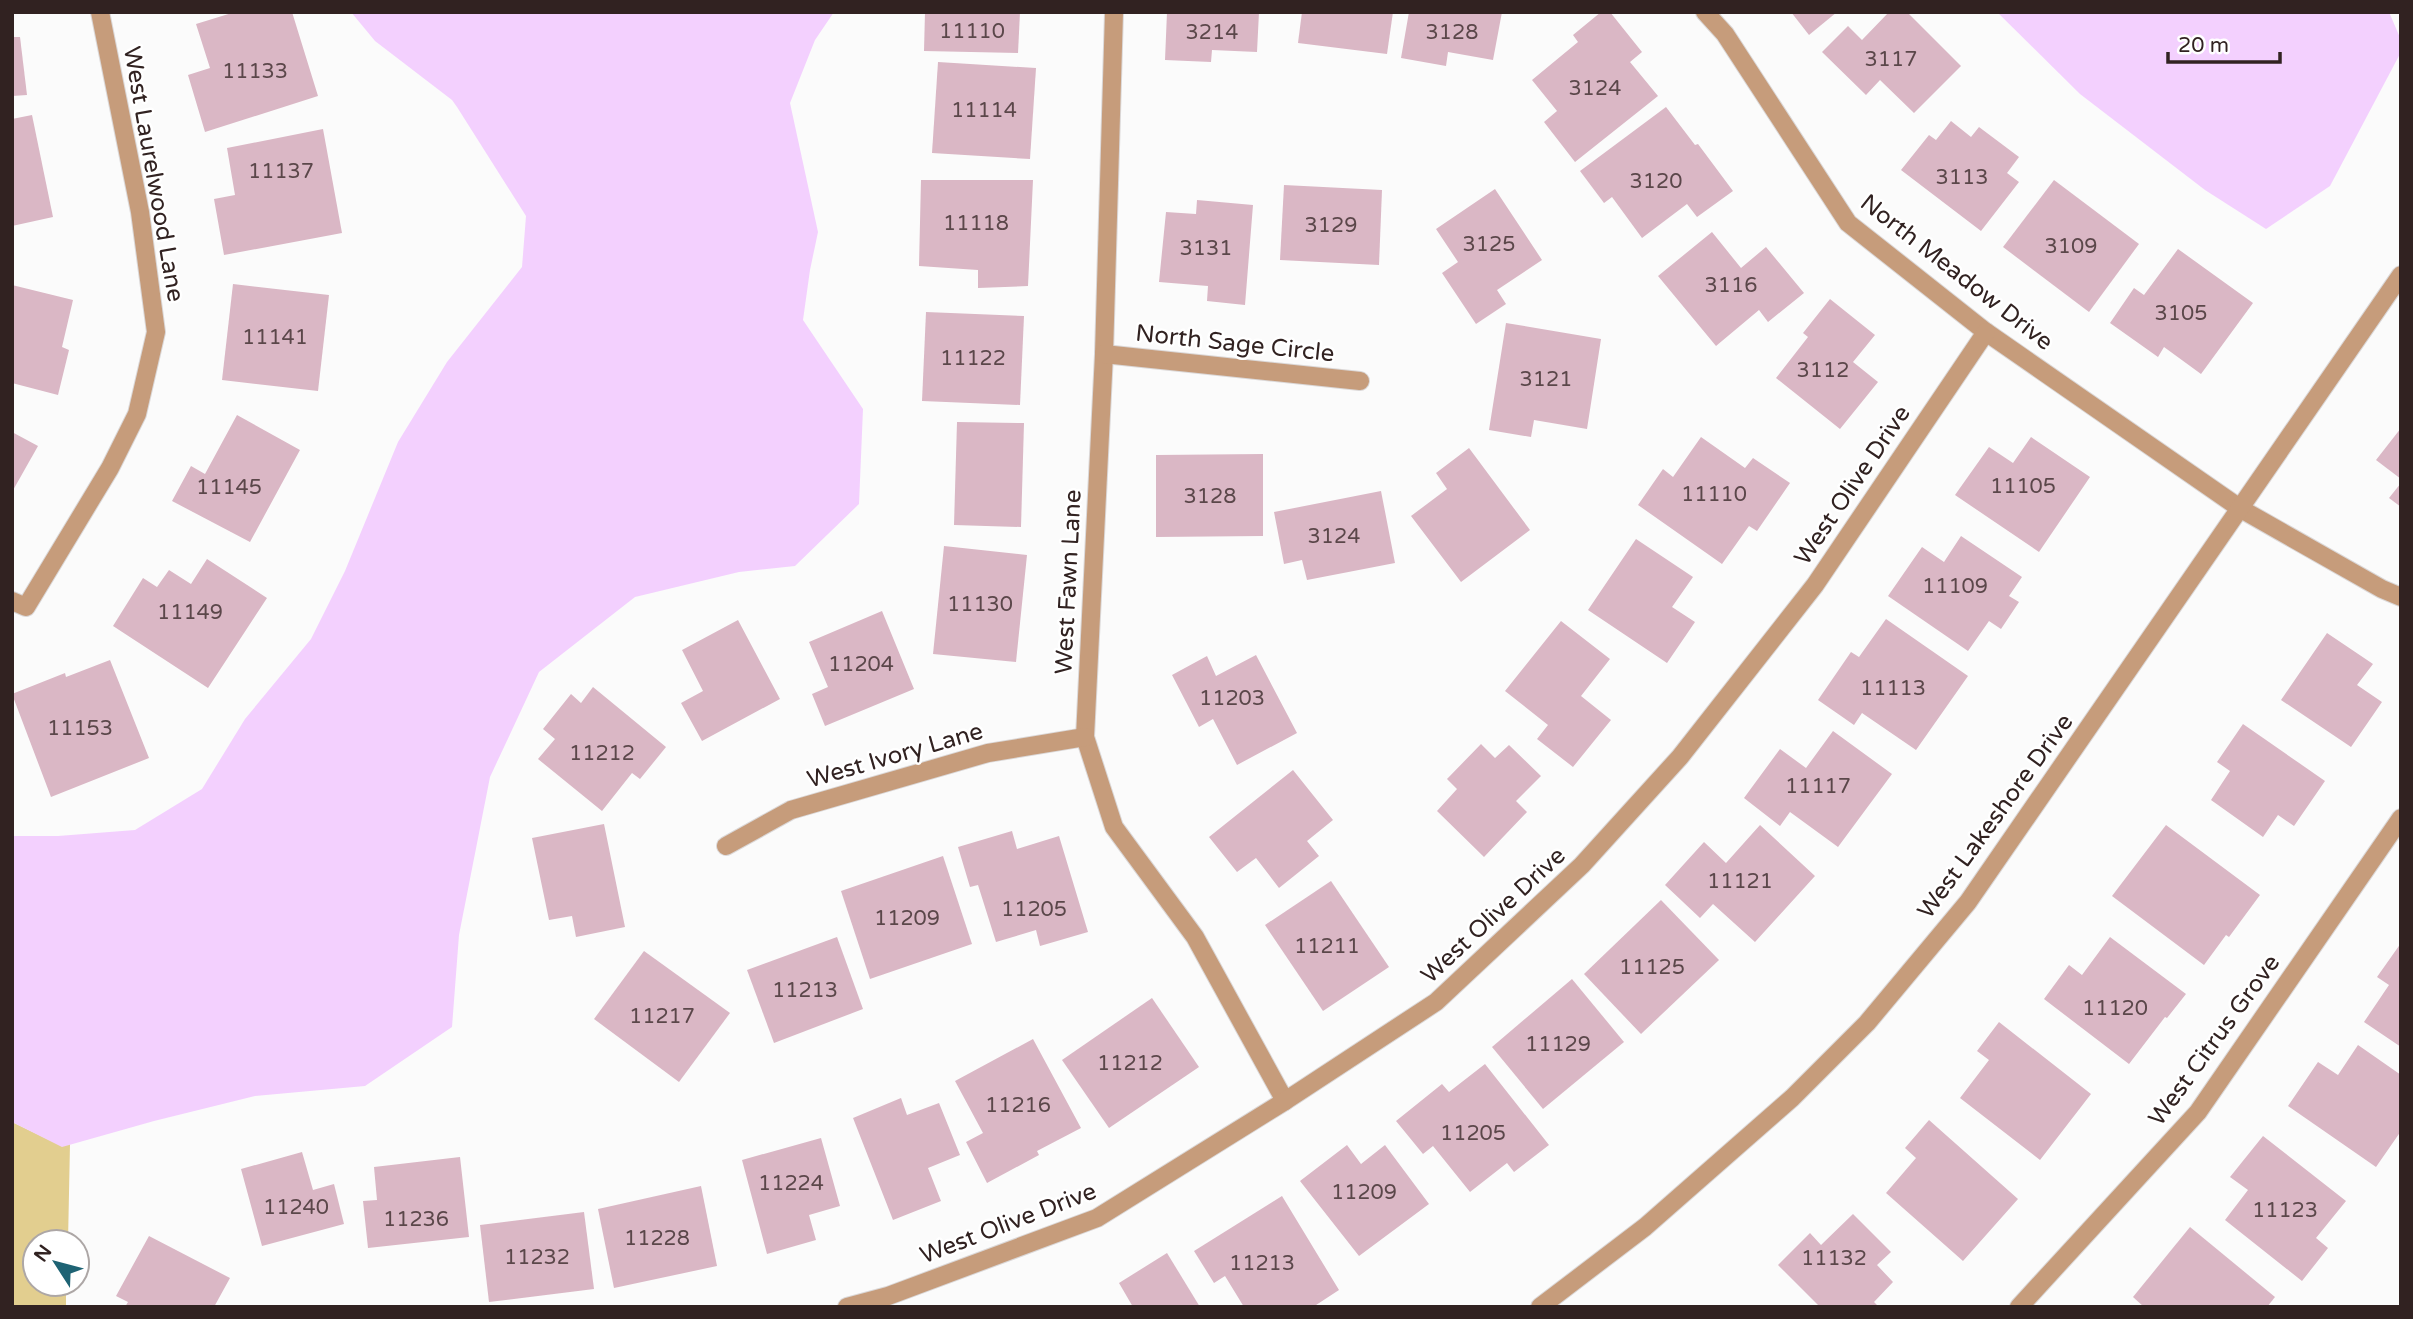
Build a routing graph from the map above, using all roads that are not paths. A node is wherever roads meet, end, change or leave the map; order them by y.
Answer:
1 (100, 12) edge
2 (1114, 12) edge
3 (1705, 12) edge
4 (2401, 275) edge
5 (1986, 332) junction
6 (1104, 354) junction
7 (1360, 381) dead end
8 (2241, 509) junction
9 (2401, 597) edge
10 (19, 604) edge
11 (1086, 737) junction
12 (2401, 818) edge
13 (726, 846) dead end
14 (1286, 1101) junction
15 (890, 1301) edge
16 (846, 1307) edge
17 (1540, 1307) edge
18 (2019, 1307) edge

1 - 10 street, West Laurelwood Lane
2 - 6 street, West Fawn Lane
3 - 5 street, North Meadow Drive
4 - 8 street, West Lakeshore Drive
5 - 8 street, North Meadow Drive
5 - 14 street, West Olive Drive
6 - 7 street, North Sage Circle
6 - 11 street, West Fawn Lane
8 - 9 street, North Meadow Drive
8 - 17 street, West Lakeshore Drive
11 - 13 street, West Ivory Lane
11 - 14 street, West Fawn Lane
12 - 18 street, West Citrus Grove
14 - 15 street, West Olive Drive
15 - 16 street, West Olive Drive

